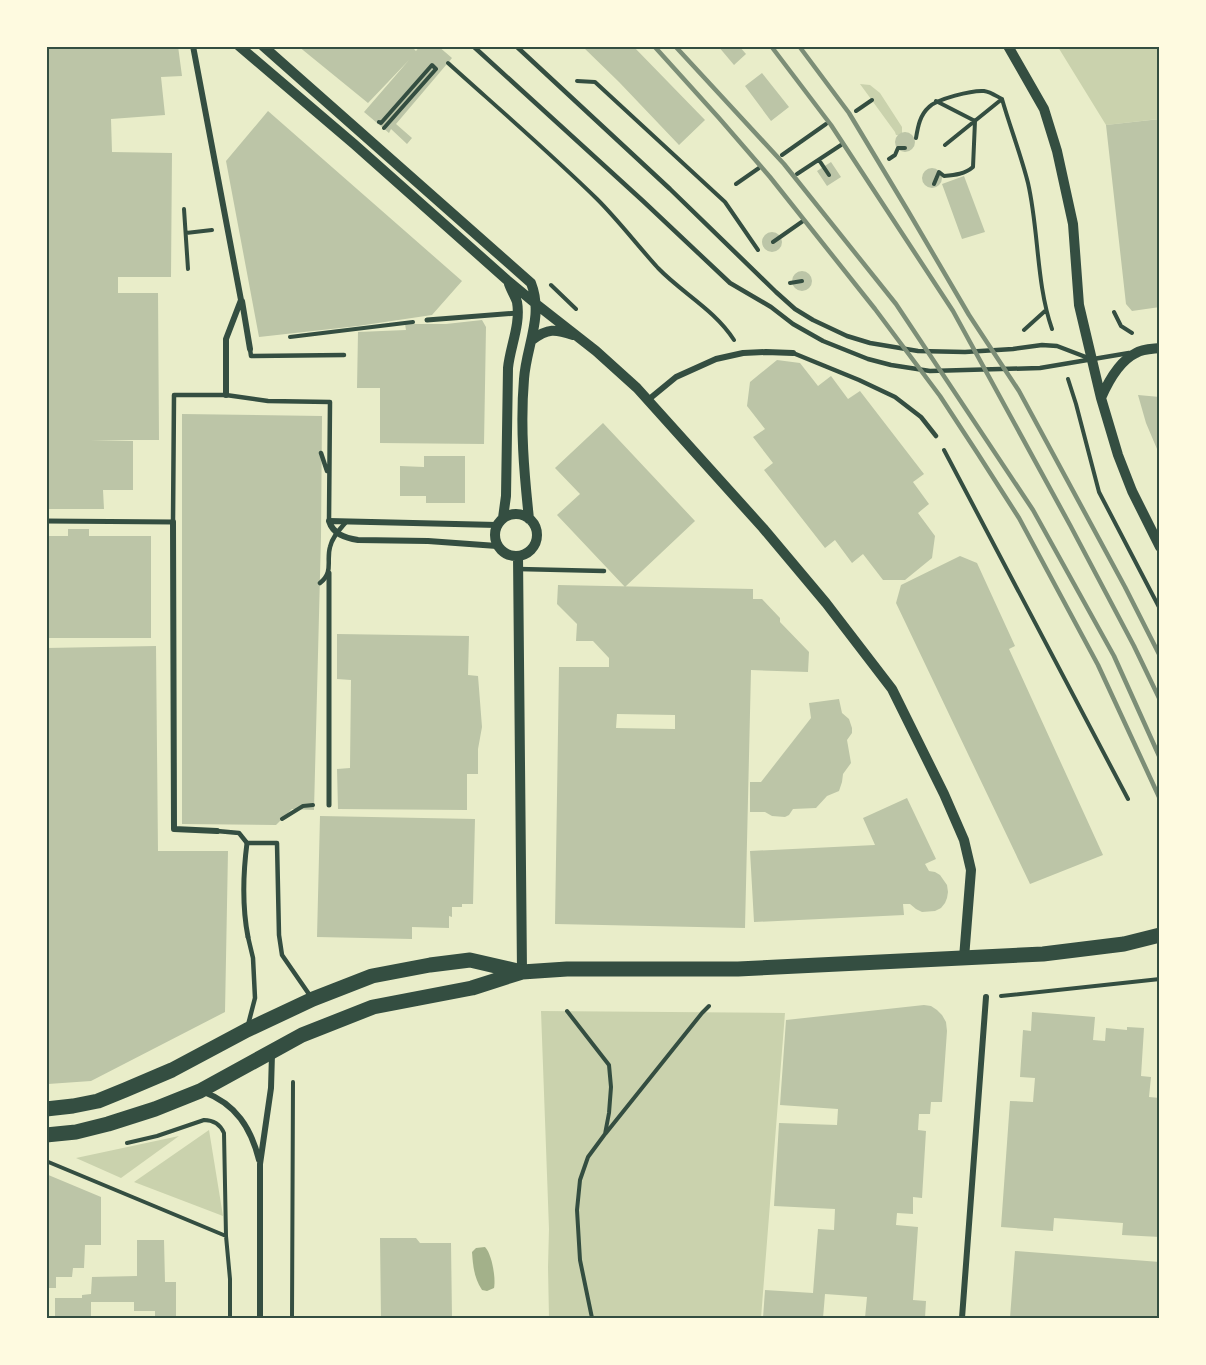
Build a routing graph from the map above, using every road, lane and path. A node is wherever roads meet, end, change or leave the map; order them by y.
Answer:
1 (193, 46) edge
2 (239, 46) edge
3 (262, 46) edge
4 (473, 46) edge
5 (516, 46) edge
6 (1008, 46) edge
7 (448, 63) dead end
8 (575, 81) dead end
9 (1002, 99) junction
10 (872, 100) dead end
11 (936, 101) junction
12 (856, 111) dead end
13 (376, 119) dead end
14 (975, 122) junction
15 (826, 124) dead end
16 (378, 135) dead end
17 (916, 138) dead end
18 (841, 145) dead end
19 (945, 145) dead end
20 (905, 148) dead end
21 (782, 155) dead end
22 (889, 159) dead end
23 (819, 160) junction
24 (759, 168) dead end
25 (797, 174) dead end
26 (829, 175) dead end
27 (736, 184) dead end
28 (934, 184) dead end
29 (184, 209) dead end
30 (803, 221) dead end
31 (228, 228) junction
32 (186, 232) junction
33 (773, 242) dead end
34 (761, 254) dead end
35 (188, 269) dead end
36 (507, 280) junction
37 (802, 281) dead end
38 (786, 283) dead end
39 (242, 300) junction
40 (536, 304) junction
41 (1114, 312) dead end
42 (517, 313) junction
43 (427, 321) joint
44 (1023, 331) dead end
45 (1134, 334) dead end
46 (579, 337) junction
47 (532, 340) junction
48 (1160, 348) edge
49 (250, 349) junction
50 (793, 352) joint
51 (1137, 352) junction
52 (743, 353) junction
53 (344, 355) dead end
54 (1092, 359) junction
55 (1070, 385) dead end
56 (226, 395) junction
57 (1101, 398) junction
58 (648, 400) junction
59 (936, 436) joint
60 (321, 453) dead end
61 (329, 477) junction
62 (529, 519) junction
63 (46, 521) edge
64 (329, 521) junction
65 (500, 521) junction
66 (173, 522) junction
67 (346, 522) junction
68 (337, 533) junction
69 (497, 546) junction
70 (1160, 547) edge
71 (518, 556) junction
72 (518, 569) junction
73 (604, 572) dead end
74 (329, 573) junction
75 (320, 583) dead end
76 (1160, 609) edge
77 (1128, 799) dead end
78 (329, 805) joint
79 (282, 819) dead end
80 (217, 831) joint
81 (247, 843) junction
82 (1160, 935) edge
83 (248, 937) joint
84 (963, 958) junction
85 (522, 972) junction
86 (1160, 979) edge
87 (986, 998) joint
88 (313, 999) junction
89 (709, 1006) dead end
90 (567, 1011) dead end
91 (247, 1030) junction
92 (272, 1050) junction
93 (293, 1082) dead end
94 (200, 1091) junction
95 (46, 1108) edge
96 (217, 1123) dead end
97 (605, 1134) junction
98 (46, 1135) edge
99 (46, 1161) edge
100 (260, 1164) junction
101 (226, 1236) junction
102 (230, 1318) edge
103 (260, 1318) edge
104 (292, 1318) edge
105 (592, 1318) edge
106 (962, 1318) edge

1 - 31 street
2 - 36 street
3 - 40 street
4 - 54 lane
5 - 54 lane
6 - 54 street
7 - 52 path
8 - 34 path
9 - 11 path
9 - 14 path
9 - 44 path
10 - 12 path
11 - 14 path
11 - 17 path
13 - 16 path
14 - 19 path
14 - 28 path
15 - 21 path
18 - 23 path
20 - 22 path
23 - 25 path
23 - 26 path
24 - 27 path
29 - 32 path
30 - 33 path
31 - 32 path
31 - 39 street
32 - 35 path
36 - 40 street
36 - 42 street
37 - 38 path
39 - 49 street
39 - 56 street
40 - 46 street
40 - 47 street
41 - 45 path
42 - 43 street
42 - 65 street
43 - 49 path
46 - 47 street
46 - 58 street
47 - 62 street
48 - 51 street
49 - 53 lane
50 - 52 street
50 - 59 lane
51 - 54 lane
51 - 57 street
52 - 58 street
54 - 57 street
55 - 76 path
56 - 61 lane
56 - 66 lane
57 - 70 street
58 - 84 street
59 - 77 path
60 - 61 lane
61 - 64 lane
62 - 65 street
62 - 71 street
63 - 66 street
64 - 67 street
64 - 68 street
65 - 67 street
65 - 69 street
66 - 80 street
67 - 68 lane
68 - 69 street
68 - 74 lane
69 - 71 street
71 - 72 street
72 - 73 lane
72 - 85 street
74 - 75 lane
74 - 78 street
78 - 79 path
80 - 81 lane
81 - 83 street
81 - 88 lane
82 - 84 main road
83 - 91 lane
84 - 85 main road
85 - 88 main road
85 - 92 main road
86 - 87 path
87 - 106 street
88 - 91 main road
89 - 97 path
90 - 97 path
91 - 95 main road
92 - 94 main road
92 - 100 street
93 - 104 path
94 - 98 main road
94 - 100 street
96 - 101 path
97 - 105 path
99 - 101 path
100 - 103 street
101 - 102 path

